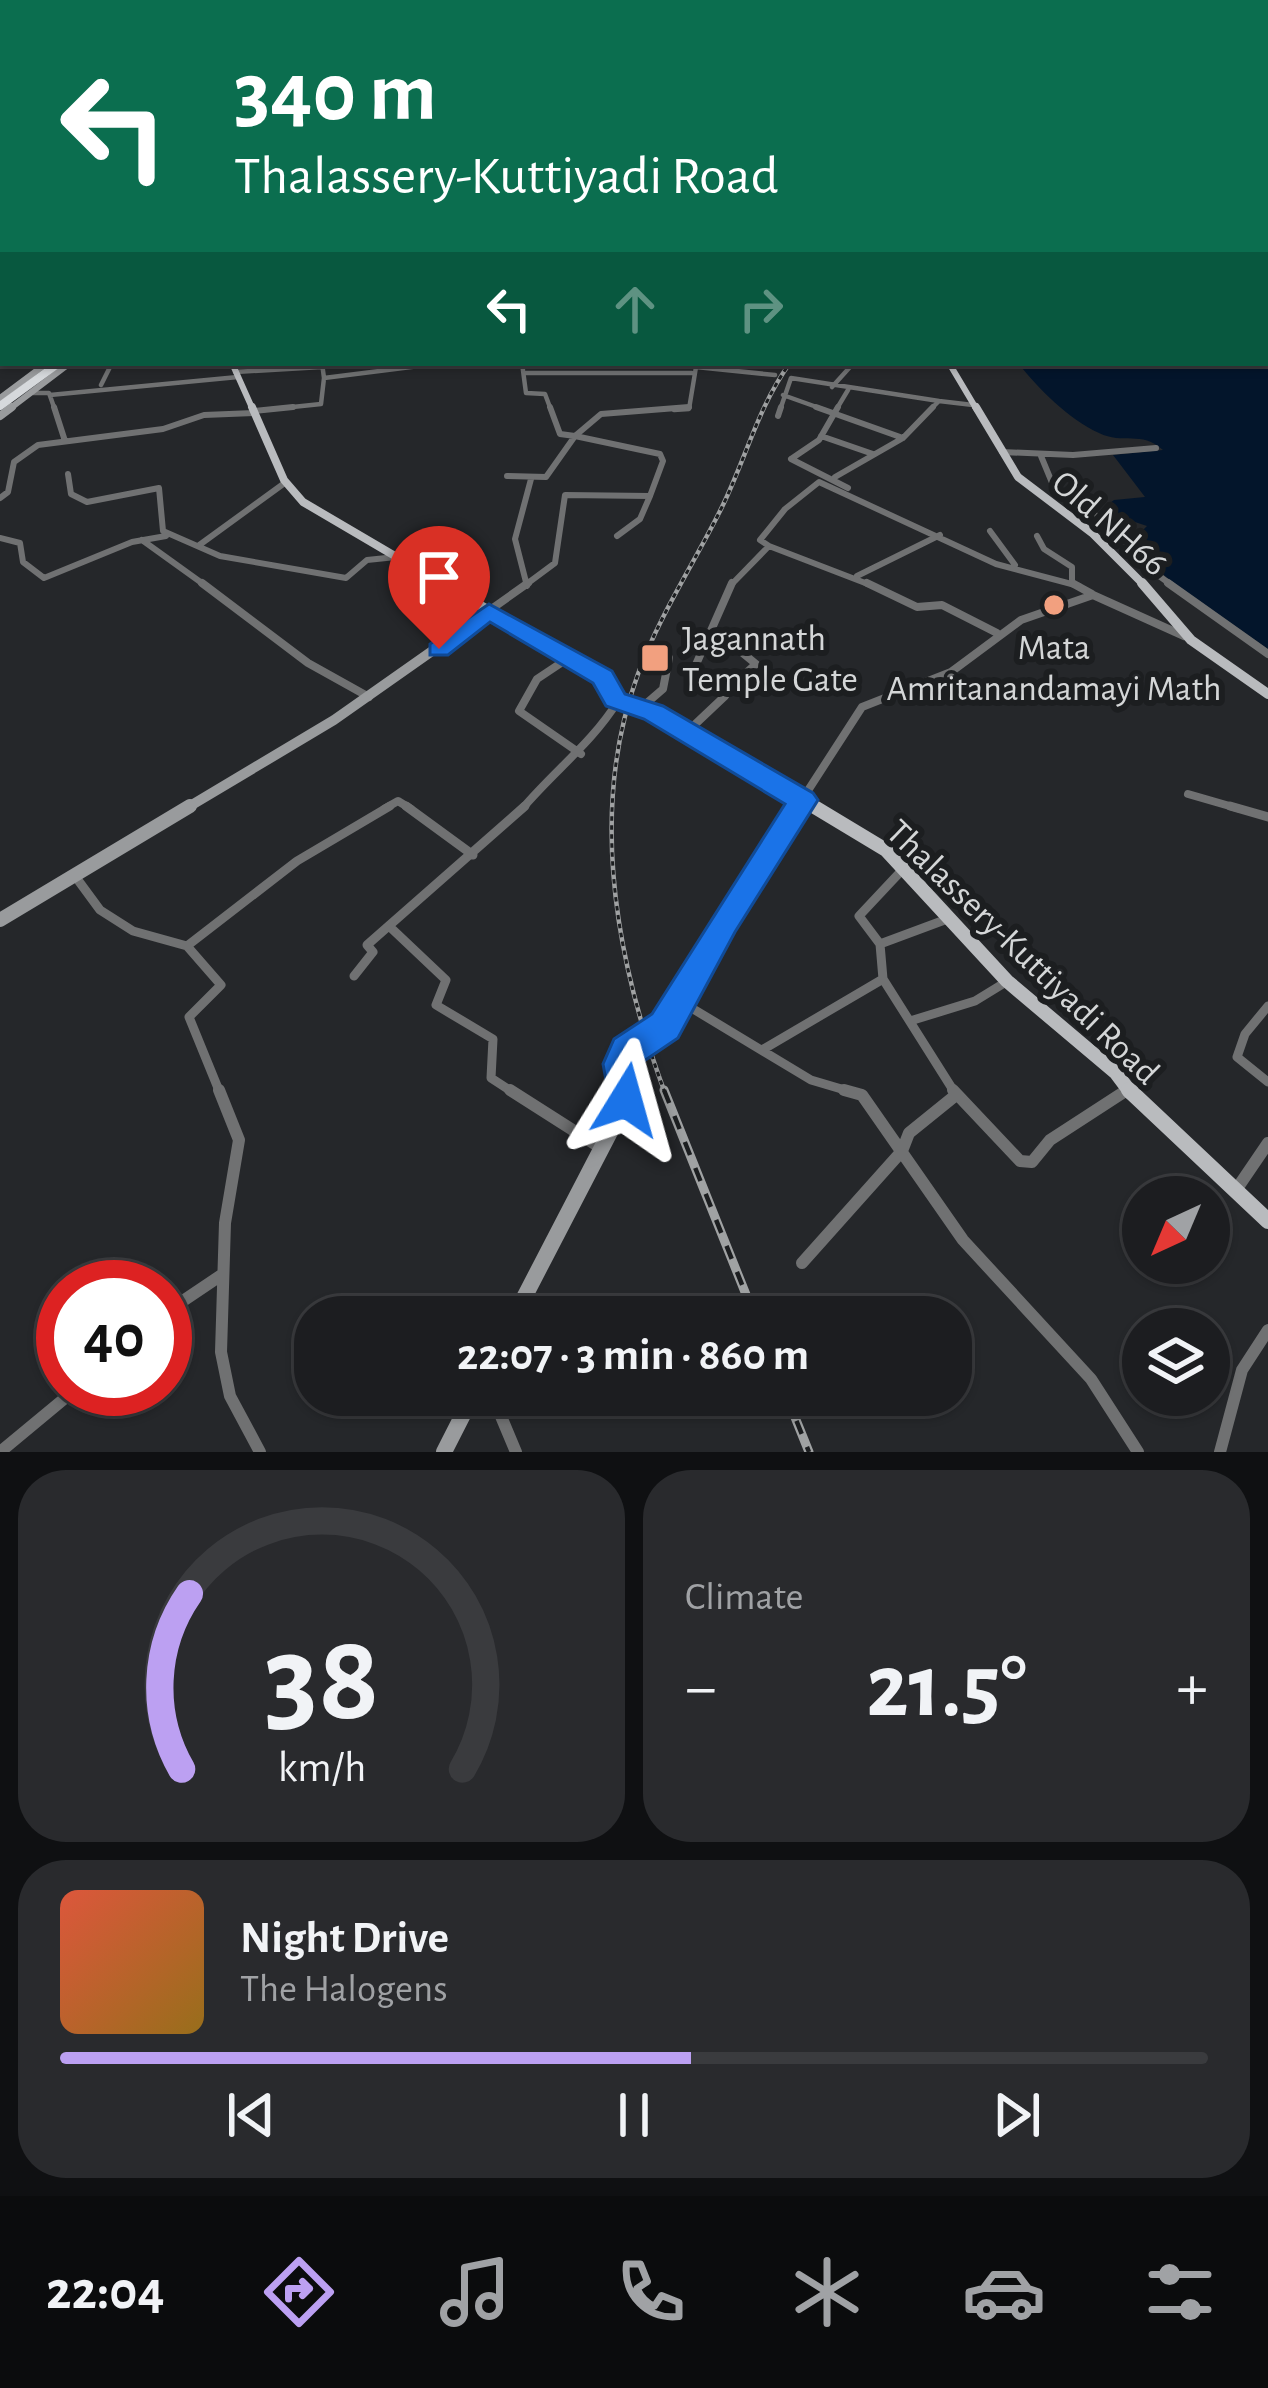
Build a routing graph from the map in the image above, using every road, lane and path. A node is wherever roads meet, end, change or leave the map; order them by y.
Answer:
1 (48, 366) edge
2 (66, 366) edge
3 (110, 366) edge
4 (299, 366) edge
5 (324, 366) edge
6 (419, 366) edge
7 (523, 366) edge
8 (951, 366) edge
9 (850, 367) dead end
10 (692, 368) edge
11 (235, 371) edge
12 (526, 373) junction
13 (775, 375) dead end
14 (324, 378) junction
15 (101, 385) dead end
16 (832, 387) junction
17 (848, 390) junction
18 (33, 393) junction
19 (50, 395) junction
20 (783, 395) junction
21 (939, 401) junction
22 (0, 402) edge
23 (973, 405) junction
24 (254, 412) junction
25 (835, 412) junction
26 (0, 416) edge
27 (778, 416) dead end
28 (574, 436) junction
29 (821, 436) junction
30 (903, 438) junction
31 (65, 441) junction
32 (1156, 448) dead end
33 (1000, 452) junction
34 (873, 454) junction
35 (1028, 455) junction
36 (1041, 455) junction
37 (1008, 462) junction
38 (68, 474) dead end
39 (507, 476) dead end
40 (836, 477) junction
41 (531, 479) junction
42 (286, 482) junction
43 (849, 490) junction
44 (650, 496) junction
45 (0, 498) edge
46 (990, 531) dead end
47 (940, 535) junction
48 (167, 536) junction
49 (617, 536) dead end
50 (1037, 536) dead end
51 (0, 538) edge
52 (142, 540) junction
53 (769, 546) junction
54 (197, 547) junction
55 (396, 557) junction
56 (1028, 570) junction
57 (856, 577) junction
58 (1072, 581) junction
59 (527, 586) junction
60 (1094, 595) junction
61 (489, 611) junction
62 (997, 633) junction
63 (1190, 640) junction
64 (734, 646) dead end
65 (1268, 654) edge
66 (570, 657) junction
67 (669, 658) dead end
68 (724, 693) junction
69 (1268, 694) edge
70 (369, 697) junction
71 (617, 701) junction
72 (641, 708) junction
73 (688, 731) junction
74 (580, 754) junction
75 (1188, 794) dead end
76 (803, 800) junction
77 (1268, 817) edge
78 (473, 855) junction
79 (905, 867) junction
80 (75, 876) junction
81 (950, 918) junction
82 (0, 920) edge
83 (390, 927) junction
84 (880, 944) junction
85 (187, 946) junction
86 (354, 976) dead end
87 (884, 980) junction
88 (1007, 981) junction
89 (680, 1001) junction
90 (1268, 1006) edge
91 (910, 1021) junction
92 (632, 1045) joint
93 (762, 1050) junction
94 (1268, 1082) edge
95 (1128, 1089) junction
96 (956, 1095) junction
97 (1268, 1143) edge
98 (602, 1148) junction
99 (902, 1151) junction
100 (1235, 1191) junction
101 (1268, 1221) edge
102 (802, 1263) dead end
103 (224, 1273) junction
104 (192, 1295) edge
105 (525, 1296) edge
106 (1268, 1332) edge
107 (43, 1416) edge
108 (462, 1416) edge
109 (500, 1416) edge
110 (0, 1452) edge
111 (260, 1452) edge
112 (443, 1452) edge
113 (515, 1452) edge
114 (1138, 1452) edge
115 (1220, 1452) edge

1 - 22 highway
2 - 18 main road
3 - 15 street
4 - 11 street
5 - 14 street
6 - 14 street
7 - 12 street
8 - 23 main road, Old NH66
9 - 16 street
10 - 12 street
10 - 13 street
10 - 28 street
11 - 19 street
11 - 24 main road, Thalassery-Kuttiyadi Road
12 - 28 street
14 - 24 street
16 - 17 street
16 - 20 street
17 - 21 street
17 - 25 street
18 - 19 street
18 - 26 main road
19 - 31 street
20 - 25 street
20 - 27 street
21 - 23 street
21 - 30 street
23 - 33 main road, Old NH66
24 - 31 street
24 - 42 main road, Thalassery-Kuttiyadi Road
25 - 29 street
25 - 30 street
28 - 41 street
28 - 44 street
29 - 34 street
29 - 40 street
30 - 34 street
31 - 45 street
32 - 36 street
33 - 35 street
33 - 37 main road, Old NH66
34 - 40 street
35 - 36 street
35 - 37 street
36 - 65 street
37 - 63 main road, Old NH66
38 - 48 street
39 - 41 street
40 - 43 street
41 - 59 street
42 - 54 street
42 - 55 main road, Thalassery-Kuttiyadi Road
43 - 47 street
43 - 53 street
44 - 49 street
44 - 59 street
46 - 56 street
47 - 56 street
47 - 57 street
48 - 52 street
48 - 54 street
50 - 58 street
51 - 52 street
52 - 70 street
53 - 57 street
53 - 68 street
54 - 55 street
55 - 61 main road, Thalassery-Kuttiyadi Road
56 - 58 street
57 - 62 street
58 - 60 street
59 - 61 street
60 - 62 street
60 - 63 street
61 - 66 main road, Thalassery-Kuttiyadi Road
61 - 70 main road
62 - 76 street
63 - 69 main road, Old NH66
64 - 68 street
66 - 71 main road, Thalassery-Kuttiyadi Road
66 - 74 street
67 - 72 street
68 - 73 street
70 - 80 main road
71 - 72 main road, Thalassery-Kuttiyadi Road
71 - 74 street
72 - 73 main road, Thalassery-Kuttiyadi Road
73 - 76 main road, Thalassery-Kuttiyadi Road
74 - 78 street
75 - 77 street
76 - 79 main road, Thalassery-Kuttiyadi Road
76 - 89 street
78 - 83 street
78 - 85 street
79 - 81 main road, Thalassery-Kuttiyadi Road
79 - 84 street
80 - 82 main road
80 - 85 street
81 - 84 street
81 - 88 main road, Thalassery-Kuttiyadi Road
83 - 86 street
83 - 98 street
84 - 87 street
85 - 103 street
87 - 91 street
87 - 93 street
88 - 91 street
88 - 95 main road, Thalassery-Kuttiyadi Road
89 - 92 street
89 - 93 street
90 - 94 street
91 - 96 street
92 - 98 main road
93 - 99 street
95 - 96 street
95 - 100 main road, Thalassery-Kuttiyadi Road
96 - 99 street
97 - 100 street
98 - 105 main road
99 - 102 street
99 - 114 street
100 - 101 main road, Thalassery-Kuttiyadi Road
103 - 104 street
103 - 111 street
106 - 115 street
107 - 110 street
108 - 112 main road
109 - 113 street

